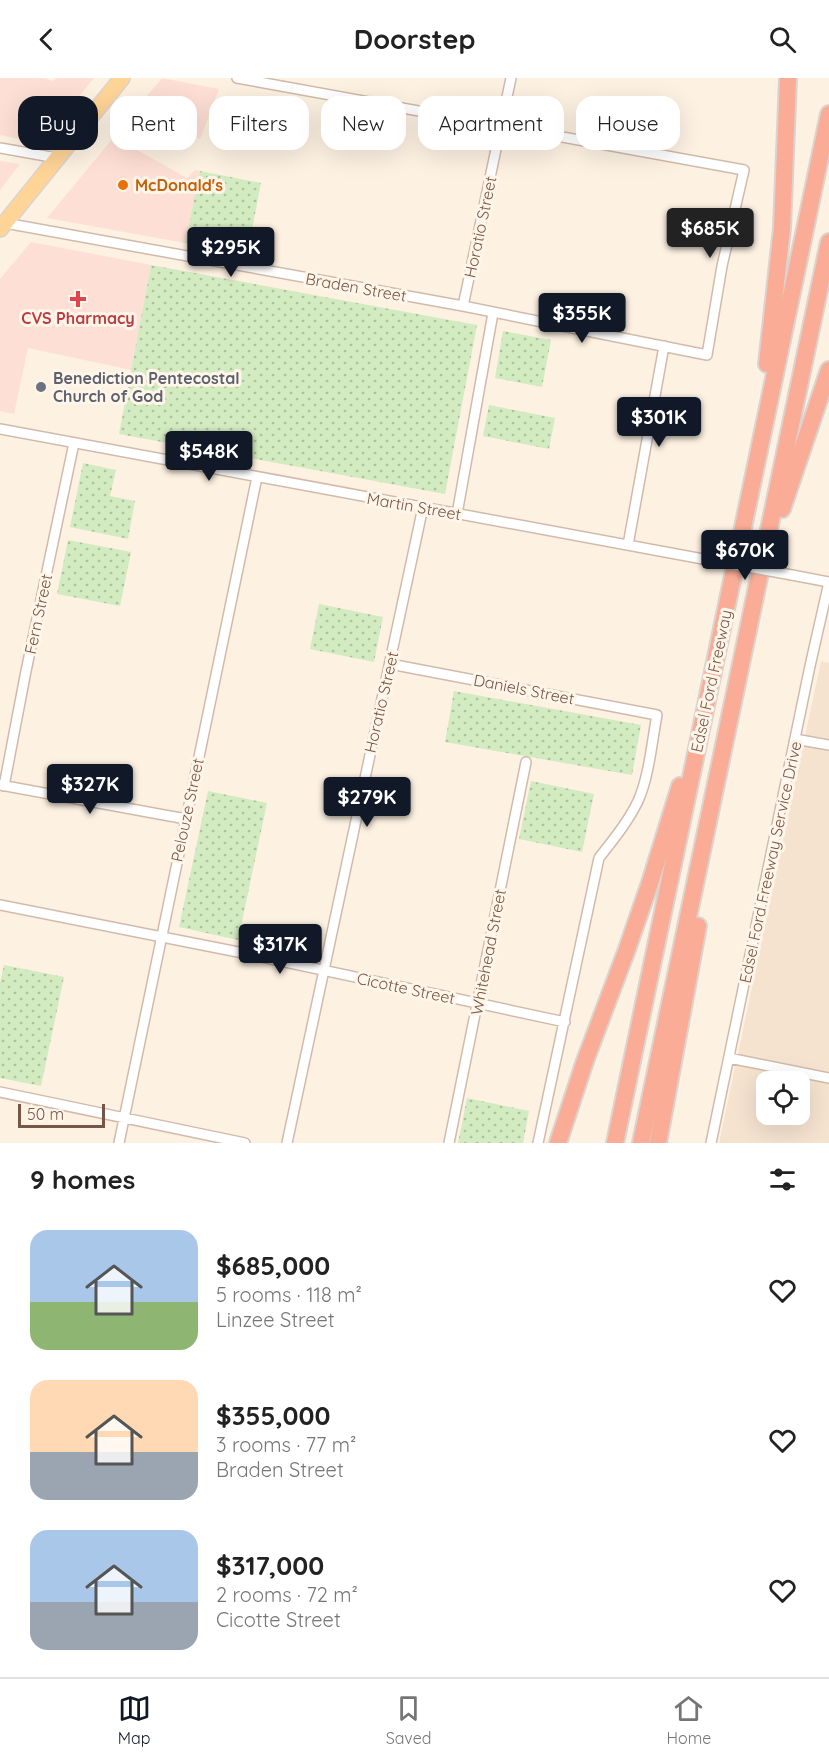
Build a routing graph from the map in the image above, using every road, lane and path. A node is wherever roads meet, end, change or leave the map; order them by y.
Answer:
1 (122, 78) edge
2 (237, 78) edge
3 (511, 78) edge
4 (788, 78) edge
5 (507, 96) edge
6 (418, 111) edge
7 (829, 114) edge
8 (564, 137) edge
9 (0, 148) edge
10 (496, 150) edge
11 (57, 158) junction
12 (2, 226) edge
13 (829, 242) edge
14 (463, 306) junction
15 (493, 313) junction
16 (664, 346) junction
17 (829, 370) edge
18 (0, 429) edge
19 (74, 443) junction
20 (257, 477) junction
21 (423, 507) junction
22 (457, 514) junction
23 (745, 521) junction
24 (628, 545) junction
25 (765, 548) junction
26 (829, 582) edge
27 (390, 664) junction
28 (702, 723) junction
29 (795, 740) junction
30 (829, 746) edge
31 (526, 762) dead end
32 (2, 785) edge
33 (186, 819) junction
34 (702, 855) junction
35 (0, 905) edge
36 (161, 936) junction
37 (323, 970) junction
38 (478, 1004) junction
39 (565, 1022) junction
40 (729, 1058) junction
41 (829, 1078) edge
42 (0, 1092) edge
43 (124, 1118) junction
44 (119, 1143) edge
45 (245, 1143) edge
46 (287, 1143) edge
47 (449, 1143) edge
48 (538, 1143) edge
49 (558, 1143) edge
50 (615, 1143) edge
51 (641, 1143) edge
52 (658, 1143) edge
53 (711, 1143) edge

1 - 11 main road
2 - 6 street
3 - 5 street, Horatio Street
4 - 23 highway
7 - 23 highway, Edsel Ford Freeway
8 - 16 street, Braden Street
9 - 11 street
10 - 14 street, Horatio Street
11 - 12 main road
12 - 14 street, Braden Street
13 - 25 highway, Edsel Ford Freeway
14 - 15 street, Braden Street
15 - 16 street, Braden Street
15 - 22 street
16 - 24 street
17 - 25 highway
18 - 19 street, Martin Street
19 - 20 street, Martin Street
19 - 32 street, Fern Street
20 - 21 street, Martin Street
20 - 33 street, Pelouze Street
21 - 22 street, Martin Street
21 - 27 street, Horatio Street
22 - 24 street, Martin Street
23 - 28 highway, Edsel Ford Freeway
24 - 26 street, Martin Street, bridge
25 - 34 highway, Edsel Ford Freeway
26 - 29 street, Edsel Ford Freeway Service Drive
27 - 37 street, Horatio Street
27 - 39 street, Daniels Street
28 - 49 highway
28 - 50 highway, Edsel Ford Freeway
29 - 30 street
29 - 40 street, Edsel Ford Freeway Service Drive
31 - 38 street, Whitehead Street
32 - 33 street
33 - 36 street, Pelouze Street
34 - 51 highway, Edsel Ford Freeway
34 - 52 highway
35 - 36 street, Cicotte Street
36 - 37 street, Cicotte Street
36 - 43 street, Pelouze Street
37 - 38 street, Cicotte Street
37 - 46 street, Horatio Street
38 - 39 street, Cicotte Street
38 - 47 street, Whitehead Street
39 - 48 street
40 - 41 street
40 - 53 street, Edsel Ford Freeway Service Drive
42 - 43 street
43 - 44 street, Pelouze Street
43 - 45 street

